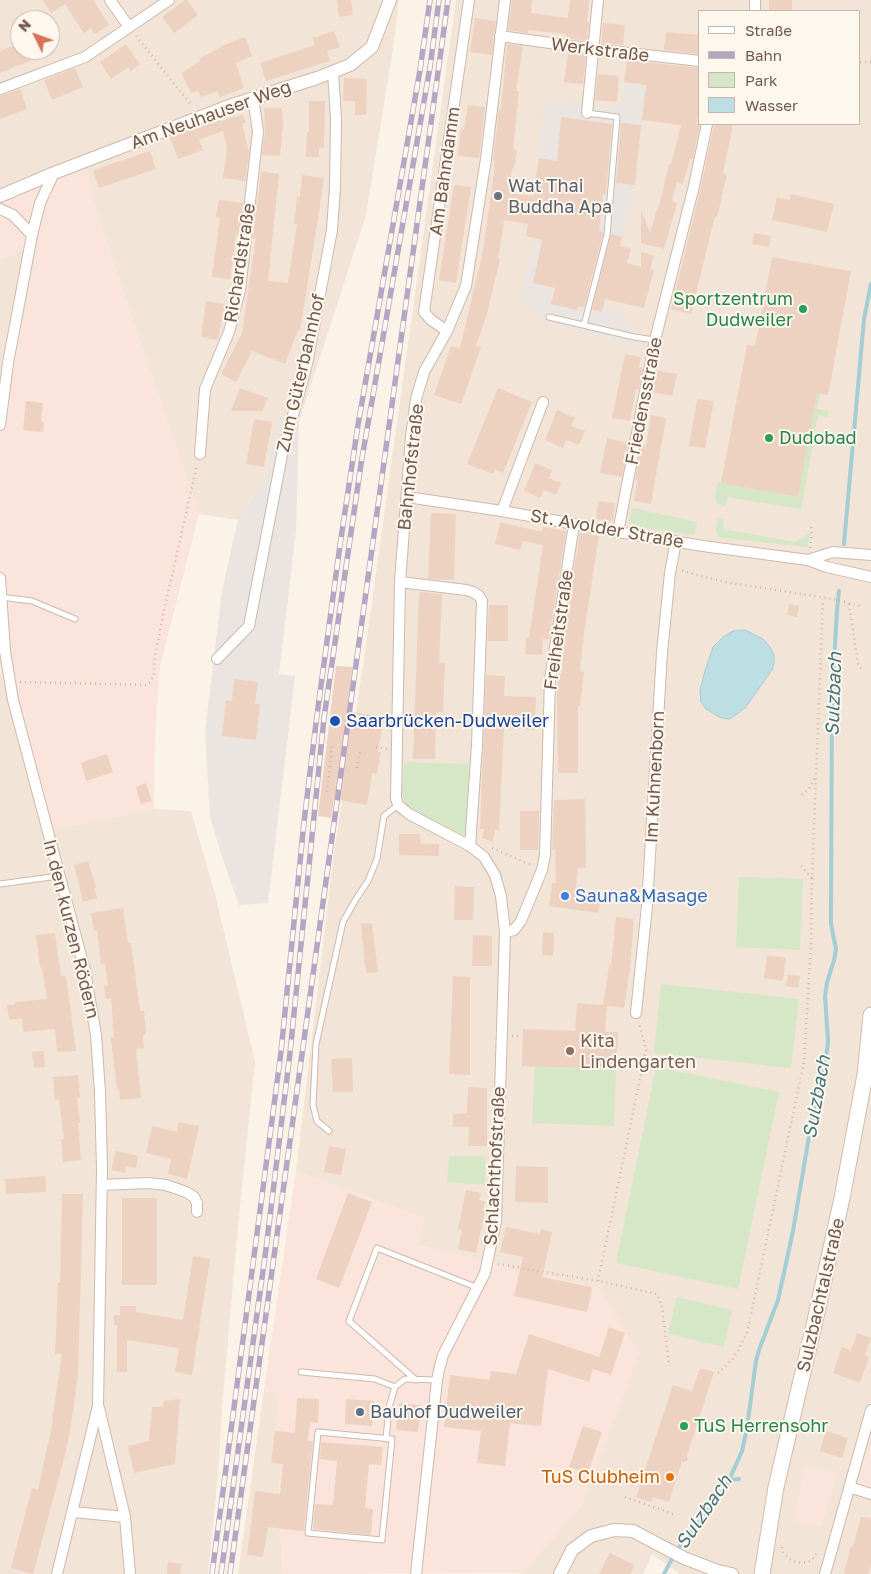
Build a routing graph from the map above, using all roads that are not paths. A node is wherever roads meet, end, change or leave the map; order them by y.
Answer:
1 (110, 0) edge
2 (169, 0) edge
3 (469, 0) edge
4 (505, 0) edge
5 (598, 0) edge
6 (388, 1) edge
7 (129, 27) junction
8 (500, 36) junction
9 (593, 49) junction
10 (698, 61) edge
11 (333, 72) junction
12 (0, 89) edge
13 (253, 98) junction
14 (587, 113) joint
15 (707, 125) edge
16 (54, 173) junction
17 (0, 196) edge
18 (0, 209) edge
19 (32, 235) junction
20 (549, 317) dead end
21 (584, 325) junction
22 (447, 331) junction
23 (655, 340) junction
24 (543, 402) dead end
25 (0, 425) edge
26 (200, 454) road end
27 (407, 497) junction
28 (502, 511) junction
29 (574, 524) junction
30 (618, 532) junction
31 (676, 542) junction
32 (871, 555) edge
33 (808, 560) junction
34 (871, 577) edge
35 (0, 580) edge
36 (400, 582) junction
37 (2, 597) junction
38 (75, 619) dead end
39 (217, 659) dead end
40 (397, 801) junction
41 (470, 846) junction
42 (60, 876) junction
43 (0, 884) edge
44 (504, 932) junction
45 (636, 1012) road end
46 (871, 1015) edge
47 (329, 1131) dead end
48 (102, 1185) junction
49 (198, 1212) dead end
50 (478, 1288) junction
51 (301, 1372) dead end
52 (416, 1380) junction
53 (437, 1380) junction
54 (395, 1387) junction
55 (98, 1406) junction
56 (871, 1410) edge
57 (386, 1439) junction
58 (849, 1487) junction
59 (871, 1494) edge
60 (73, 1512) junction
61 (124, 1517) junction
62 (61, 1571) edge
63 (130, 1574) edge
64 (416, 1574) edge
65 (560, 1574) edge
66 (732, 1574) edge
67 (762, 1574) edge
68 (825, 1574) edge

1 - 7 street
2 - 7 street
3 - 22 street, Am Bahndamm
4 - 8 street, Bahnhofstraße
5 - 9 street
6 - 11 street, Am Neuhauser Weg
7 - 12 street
8 - 9 street, Werkstraße
8 - 22 street, Bahnhofstraße
9 - 10 street, Werkstraße
9 - 14 street
11 - 13 street, Am Neuhauser Weg
11 - 39 street, Zum Güterbahnhof
13 - 16 street, Am Neuhauser Weg
13 - 26 street, Richardstraße
14 - 21 lane
15 - 23 street, Friedensstraße
16 - 17 street, Am Neuhauser Weg
16 - 19 street
18 - 19 street
19 - 25 street
20 - 21 lane
21 - 23 lane
22 - 27 street, Bahnhofstraße
23 - 30 street, Friedensstraße
24 - 28 street
27 - 28 street, St. Avolder Straße
27 - 36 street, Bahnhofstraße
28 - 29 street, St. Avolder Straße
29 - 30 street, St. Avolder Straße
29 - 44 street, Freiheitstraße
30 - 31 street, St. Avolder Straße
31 - 33 street, St. Avolder Straße
31 - 45 street, Im Kuhnenborn
32 - 33 street, St. Avolder Straße
33 - 34 street, St. Avolder Straße
35 - 37 street, In den kurzen Rödern
36 - 40 street, Bahnhofstraße
36 - 41 street
37 - 38 lane
37 - 42 street, In den kurzen Rödern
40 - 41 street, Schlachthofstraße
40 - 47 lane
41 - 44 street, Schlachthofstraße
42 - 43 lane
42 - 48 street, In den kurzen Rödern
44 - 50 street, Schlachthofstraße
46 - 67 main road, Sulzbachtalstraße
48 - 49 street
48 - 55 street, In den kurzen Rödern
50 - 52 lane
50 - 53 street, Schlachthofstraße
51 - 54 lane
52 - 53 lane
52 - 54 lane
53 - 64 street, Schlachthofstraße
54 - 57 lane
55 - 60 street, In den kurzen Rödern
55 - 61 street, In den kurzen Rödern
56 - 58 street
57 - 57 lane
58 - 59 street
58 - 68 street
60 - 61 street
60 - 62 street, In den kurzen Rödern
61 - 63 street, In den kurzen Rödern
65 - 66 street

